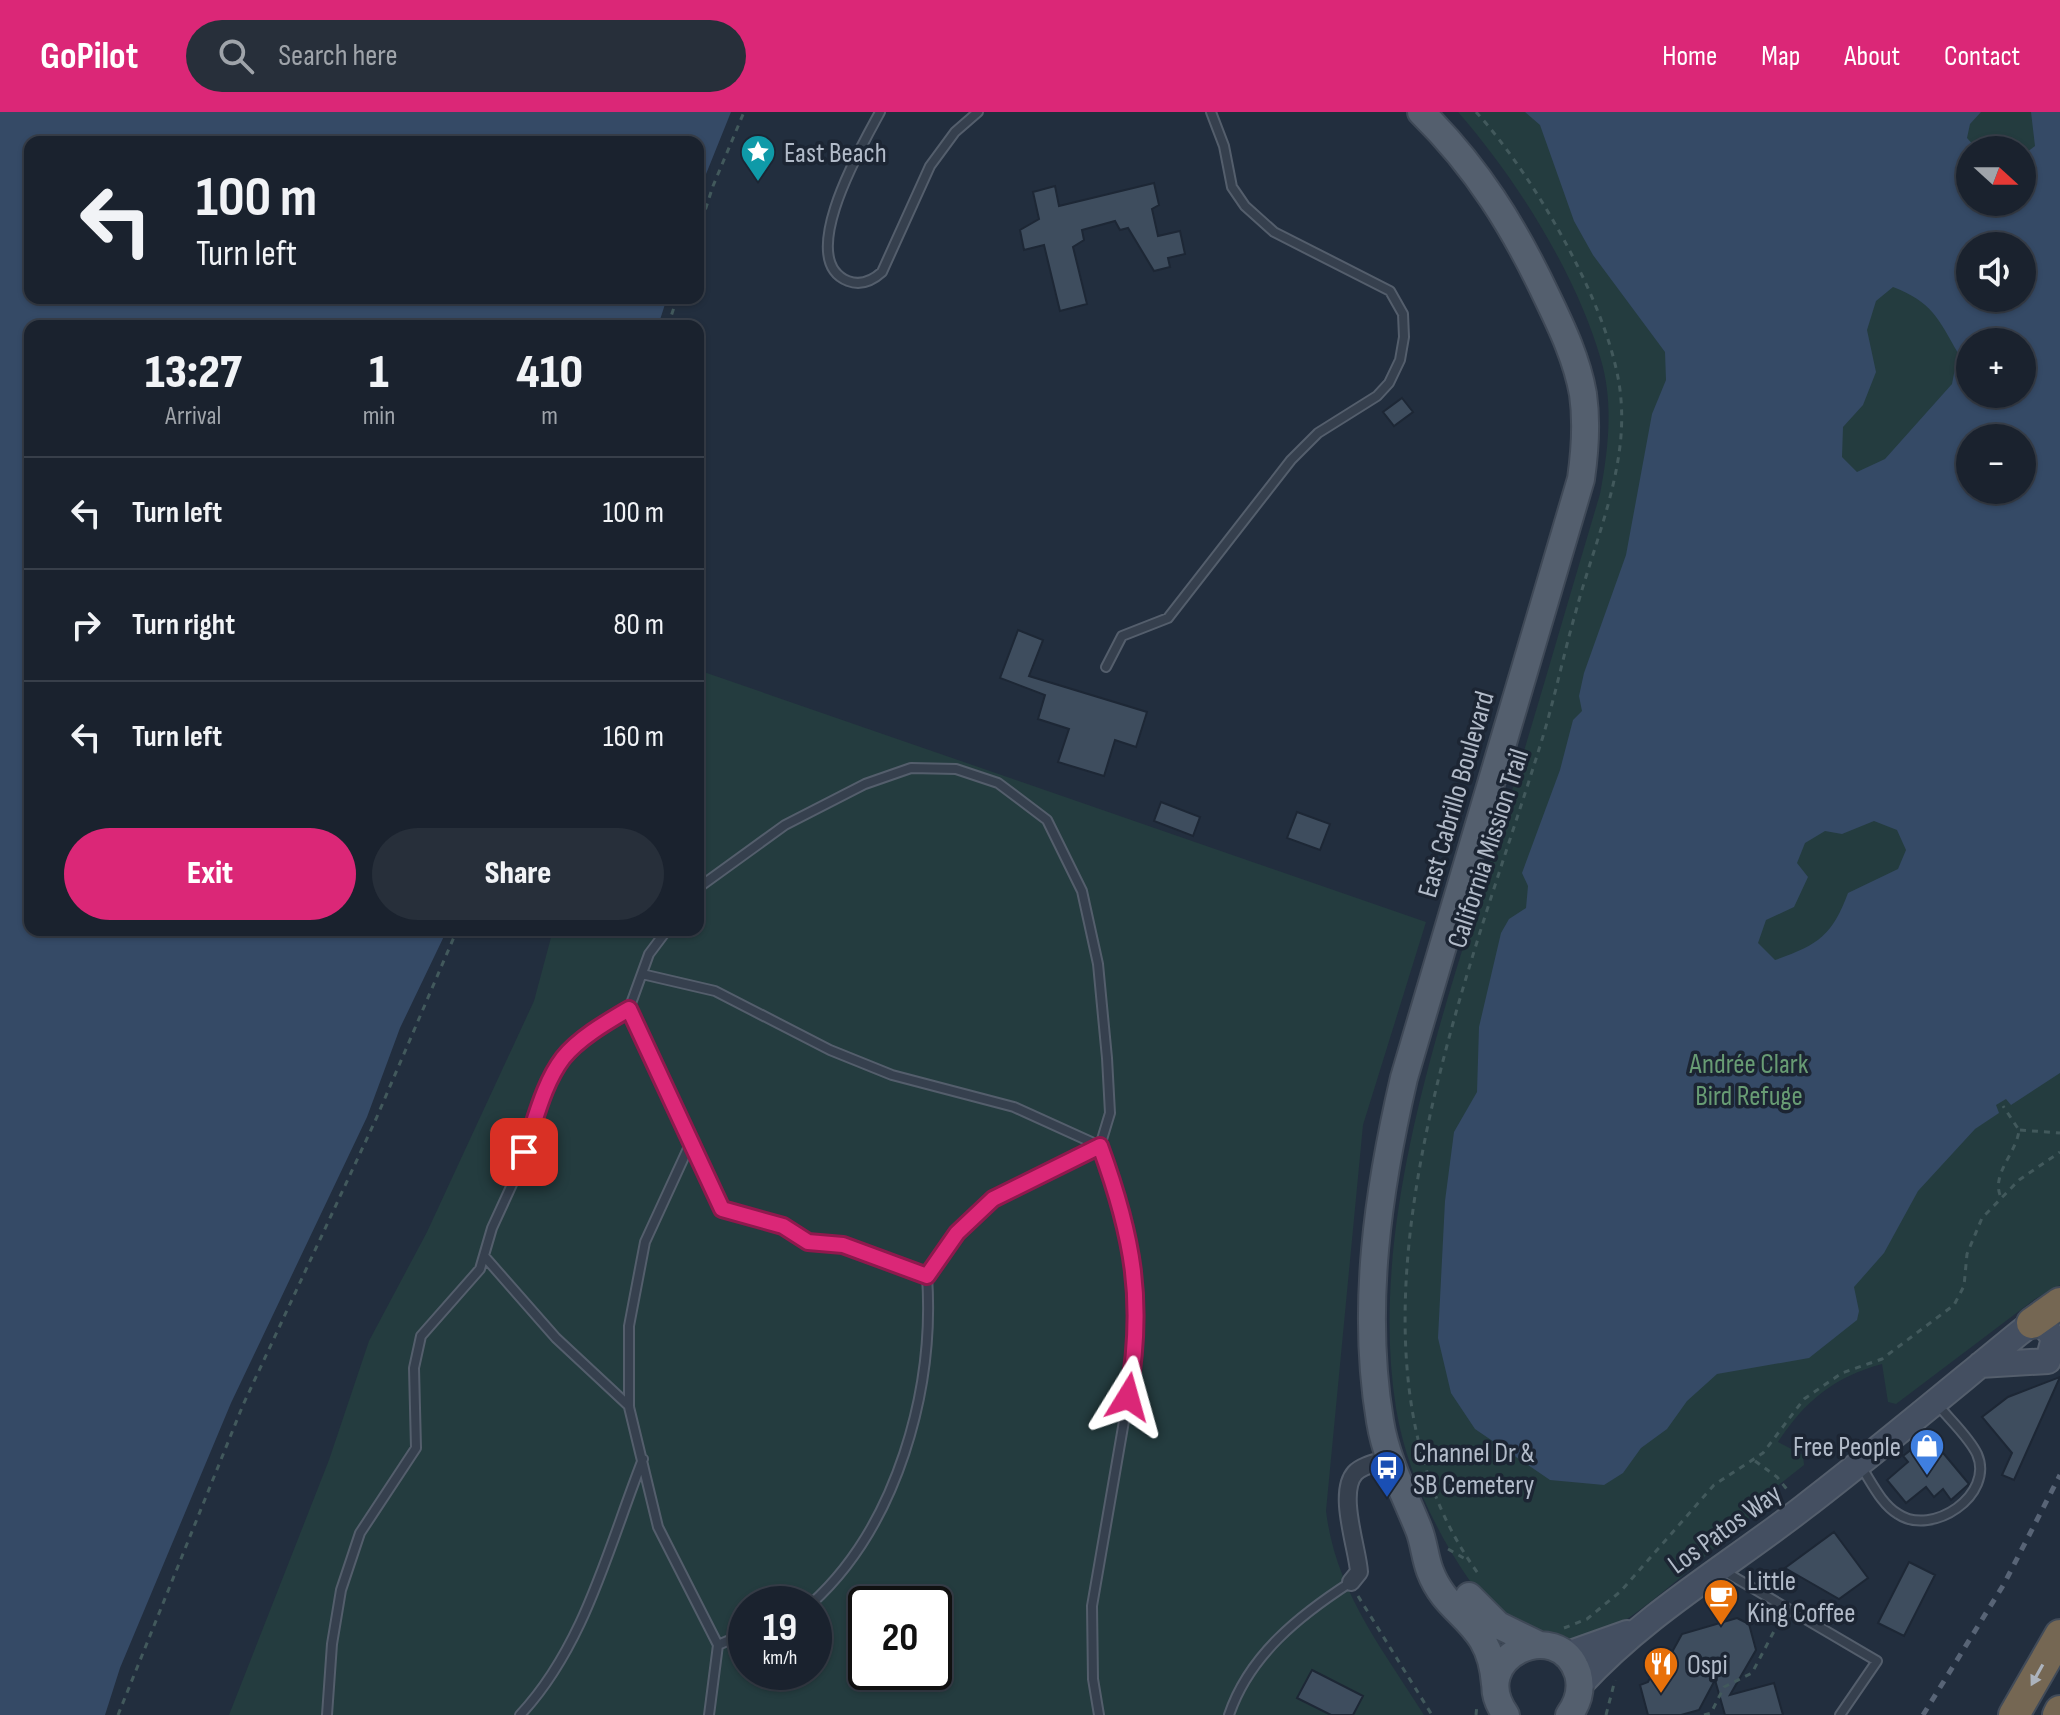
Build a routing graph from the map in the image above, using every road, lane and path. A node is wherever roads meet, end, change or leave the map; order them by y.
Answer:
1 (744, 112) edge
2 (880, 112) edge
3 (978, 112) edge
4 (1211, 112) edge
5 (1421, 112) edge
6 (1476, 112) edge
7 (704, 214) edge
8 (1106, 667) dead end
9 (704, 880) edge
10 (454, 936) edge
11 (662, 936) edge
12 (642, 974) junction
13 (629, 1009) junction
14 (2003, 1106) dead end
15 (2019, 1130) junction
16 (2060, 1133) edge
17 (691, 1142) junction
18 (1100, 1146) junction
19 (2060, 1152) edge
20 (2001, 1196) junction
21 (484, 1256) junction
22 (927, 1276) junction
23 (2060, 1303) edge
24 (2032, 1323) junction
25 (1980, 1365) junction
26 (1935, 1402) junction
27 (629, 1407) junction
28 (643, 1458) junction
29 (1390, 1458) junction
30 (1755, 1461) junction
31 (1859, 1463) junction
32 (1803, 1508) junction
33 (1420, 1534) junction
34 (1718, 1568) junction
35 (1483, 1580) dead end
36 (831, 1586) edge
37 (1353, 1587) junction
38 (1787, 1608) junction
39 (1636, 1629) junction
40 (2060, 1635) edge
41 (728, 1641) edge
42 (1553, 1643) junction
43 (718, 1645) junction
44 (1616, 1674) dead end
45 (1498, 1704) edge
46 (1576, 1705) edge
47 (1711, 1714) edge
48 (118, 1715) edge
49 (327, 1715) edge
50 (520, 1715) edge
51 (709, 1715) edge
52 (1099, 1715) edge
53 (1229, 1715) edge
54 (1432, 1715) edge
55 (1606, 1715) edge
56 (1704, 1715) edge
57 (1840, 1715) edge
58 (2014, 1715) edge

1 - 7 path
2 - 3 lane
4 - 8 lane
5 - 29 main road, East Cabrillo Boulevard
6 - 35 path, California Mission Trail
9 - 18 lane
10 - 48 path
11 - 12 lane
12 - 13 lane
12 - 18 lane
13 - 17 lane
13 - 21 lane
14 - 15 path
15 - 16 path
15 - 20 path
17 - 22 lane
17 - 27 lane
18 - 22 lane
18 - 52 lane
19 - 20 path
20 - 30 path
21 - 27 lane
21 - 49 lane
22 - 36 lane
23 - 24 highway
24 - 25 main road, Los Patos Way
24 - 25 main road
25 - 26 main road, Los Patos Way
26 - 31 main road, Los Patos Way
26 - 31 lane
27 - 28 lane
28 - 43 lane
28 - 50 lane
29 - 33 main road, East Cabrillo Boulevard
29 - 37 street
30 - 32 path
30 - 42 path
31 - 32 main road, Los Patos Way
32 - 34 main road, Los Patos Way
33 - 42 main road, East Cabrillo Boulevard
33 - 45 main road, East Cabrillo Boulevard
34 - 38 lane
34 - 39 main road, Los Patos Way
37 - 53 lane
37 - 54 path
38 - 47 path
38 - 57 lane
39 - 42 main road, Los Patos Way
39 - 46 main road, Los Patos Way
40 -> 58 highway
41 - 43 lane
42 - 45 main road
42 - 46 main road
43 - 51 lane
44 - 55 path
47 - 56 path

